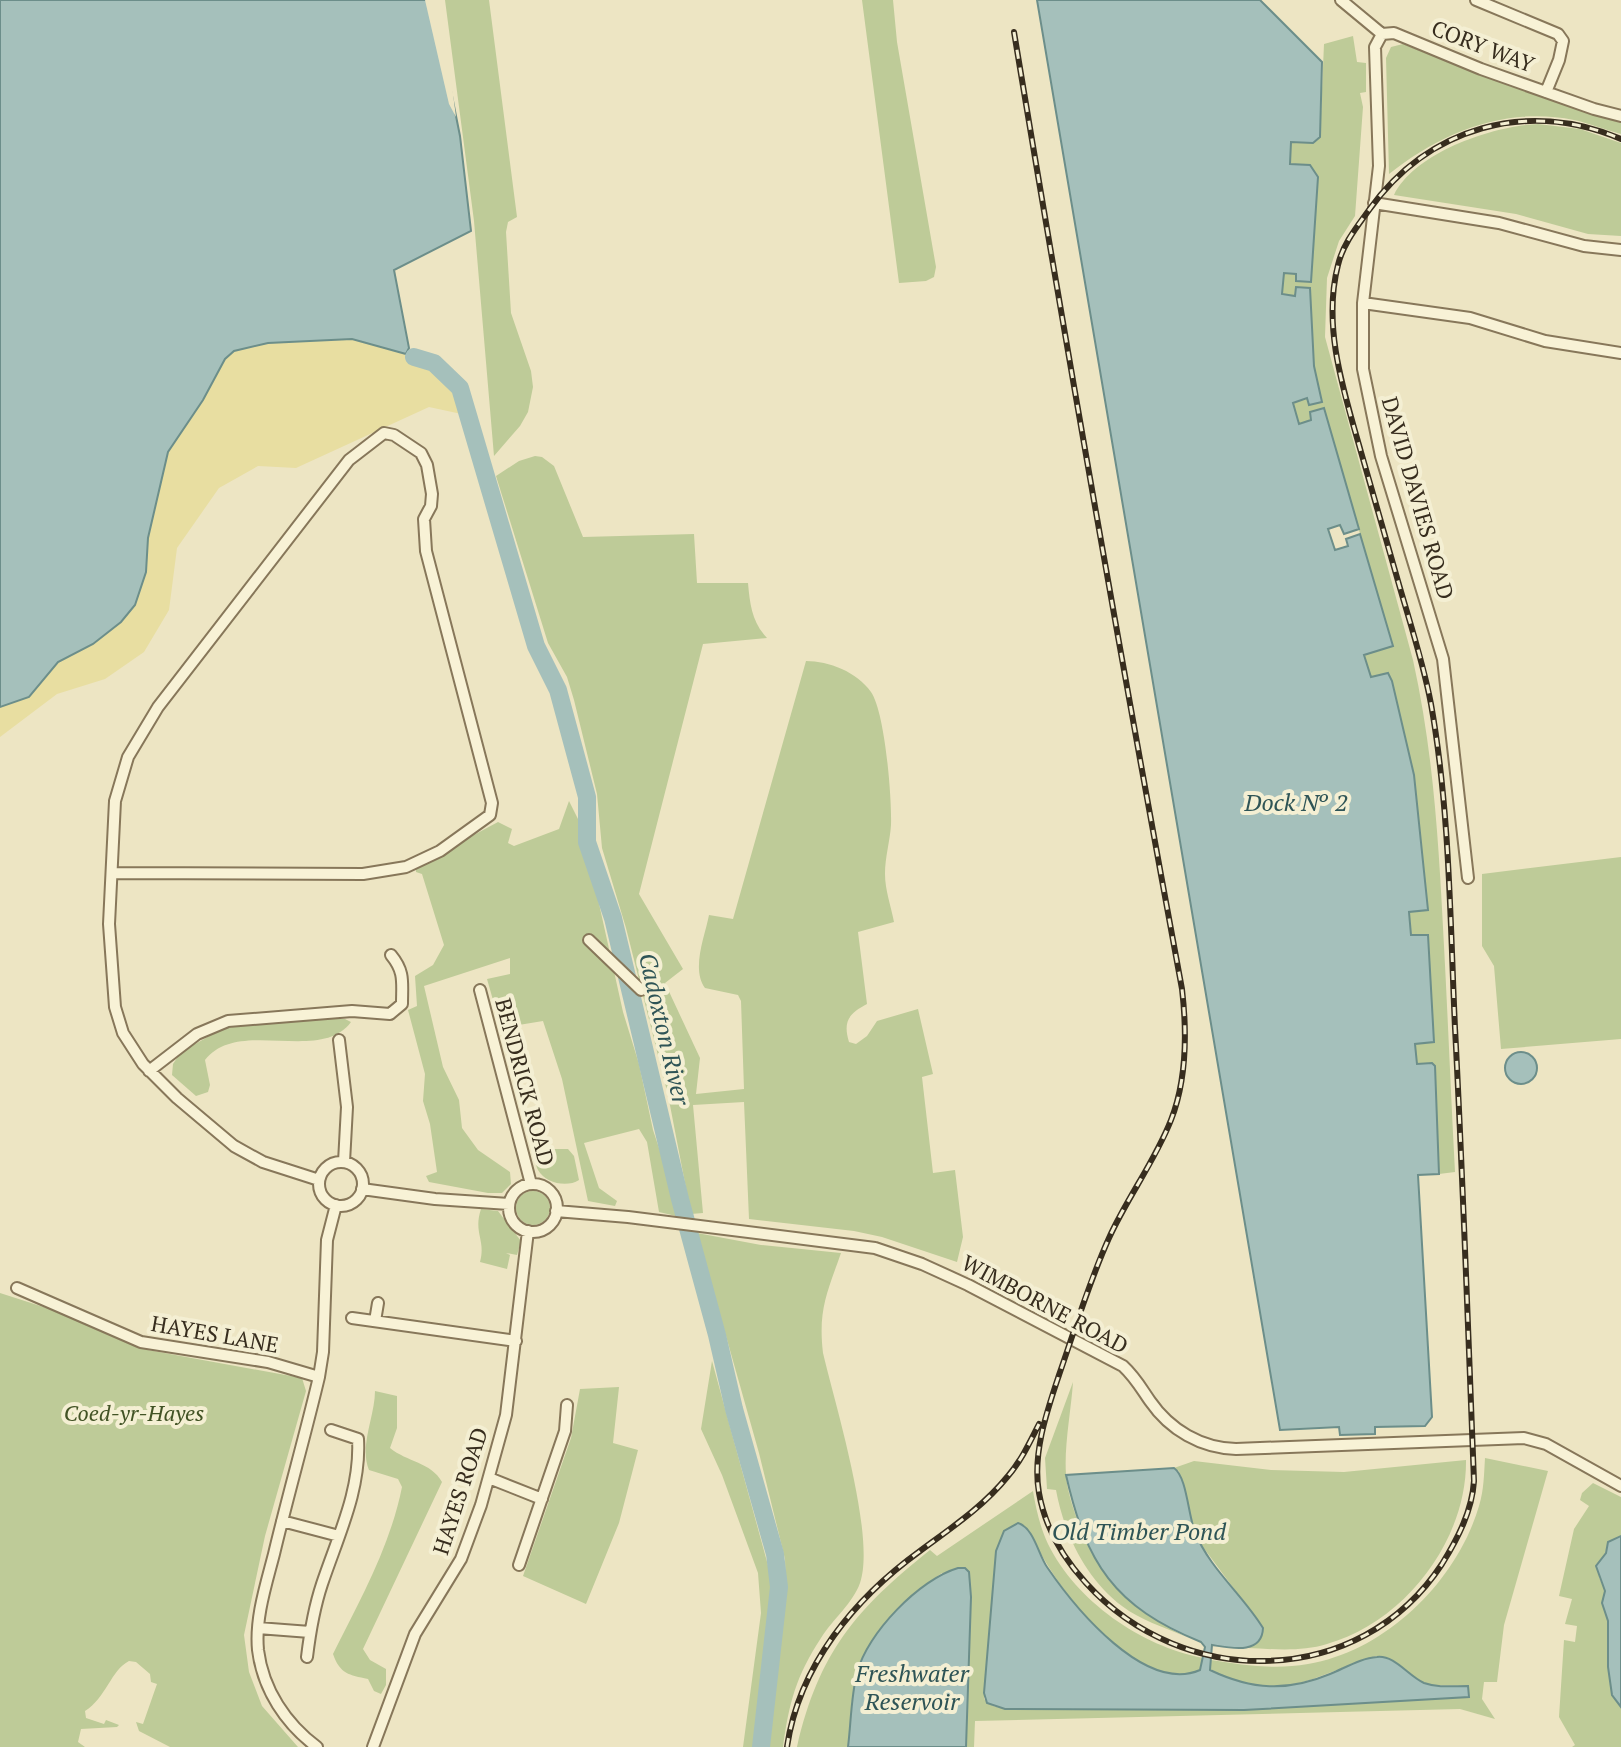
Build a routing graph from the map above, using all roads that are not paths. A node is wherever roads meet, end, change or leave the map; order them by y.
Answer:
1 (1341, 0) edge
2 (1476, 0) edge
3 (1382, 34) junction
4 (1546, 92) junction
5 (1621, 116) edge
6 (1374, 203) junction
7 (1621, 250) edge
8 (1363, 303) junction
9 (1621, 353) edge
10 (112, 873) junction
11 (1468, 878) dead end
12 (589, 940) dead end
13 (391, 955) dead end
14 (480, 990) dead end
15 (641, 990) dead end
16 (339, 1040) dead end
17 (149, 1071) junction
18 (344, 1162) junction
19 (319, 1180) junction
20 (531, 1184) junction
21 (362, 1189) junction
22 (509, 1204) junction
23 (336, 1205) junction
24 (556, 1211) junction
25 (528, 1231) junction
26 (17, 1288) dead end
27 (378, 1303) dead end
28 (352, 1318) dead end
29 (375, 1321) junction
30 (516, 1341) junction
31 (319, 1377) junction
32 (567, 1405) dead end
33 (331, 1430) dead end
34 (489, 1478) junction
35 (1621, 1486) edge
36 (542, 1499) junction
37 (282, 1521) junction
38 (339, 1536) junction
39 (519, 1565) dead end
40 (258, 1628) junction
41 (310, 1632) junction
42 (307, 1657) dead end
43 (317, 1747) edge
44 (373, 1747) edge

1 - 3 street, CORY WAY
2 - 4 street
3 - 4 street, CORY WAY
3 - 6 street, DAVID DAVIES ROAD
4 - 5 street, CORY WAY
6 - 7 street
6 - 8 street, DAVID DAVIES ROAD
8 - 9 street
8 - 11 street, DAVID DAVIES ROAD
10 - 10 street
10 - 17 street
12 - 15 street
13 - 17 street
14 - 20 street, BENDRICK ROAD
16 - 18 street
17 - 19 street
18 - 19 street
18 - 21 street
19 - 23 street
20 - 22 street
20 - 24 street
21 - 22 street
21 - 23 street
22 - 25 street
23 - 31 street
24 - 25 street
24 - 35 street, WIMBORNE ROAD
25 - 30 street, HAYES ROAD
26 - 31 street, HAYES LANE
27 - 29 street
28 - 29 street
29 - 30 street
30 - 34 street, HAYES ROAD
31 - 37 street
32 - 36 street
33 - 38 street
34 - 36 street
34 - 44 street, HAYES ROAD
36 - 39 street
37 - 38 street
37 - 40 street
38 - 41 street
40 - 41 street
40 - 43 street
41 - 42 street

